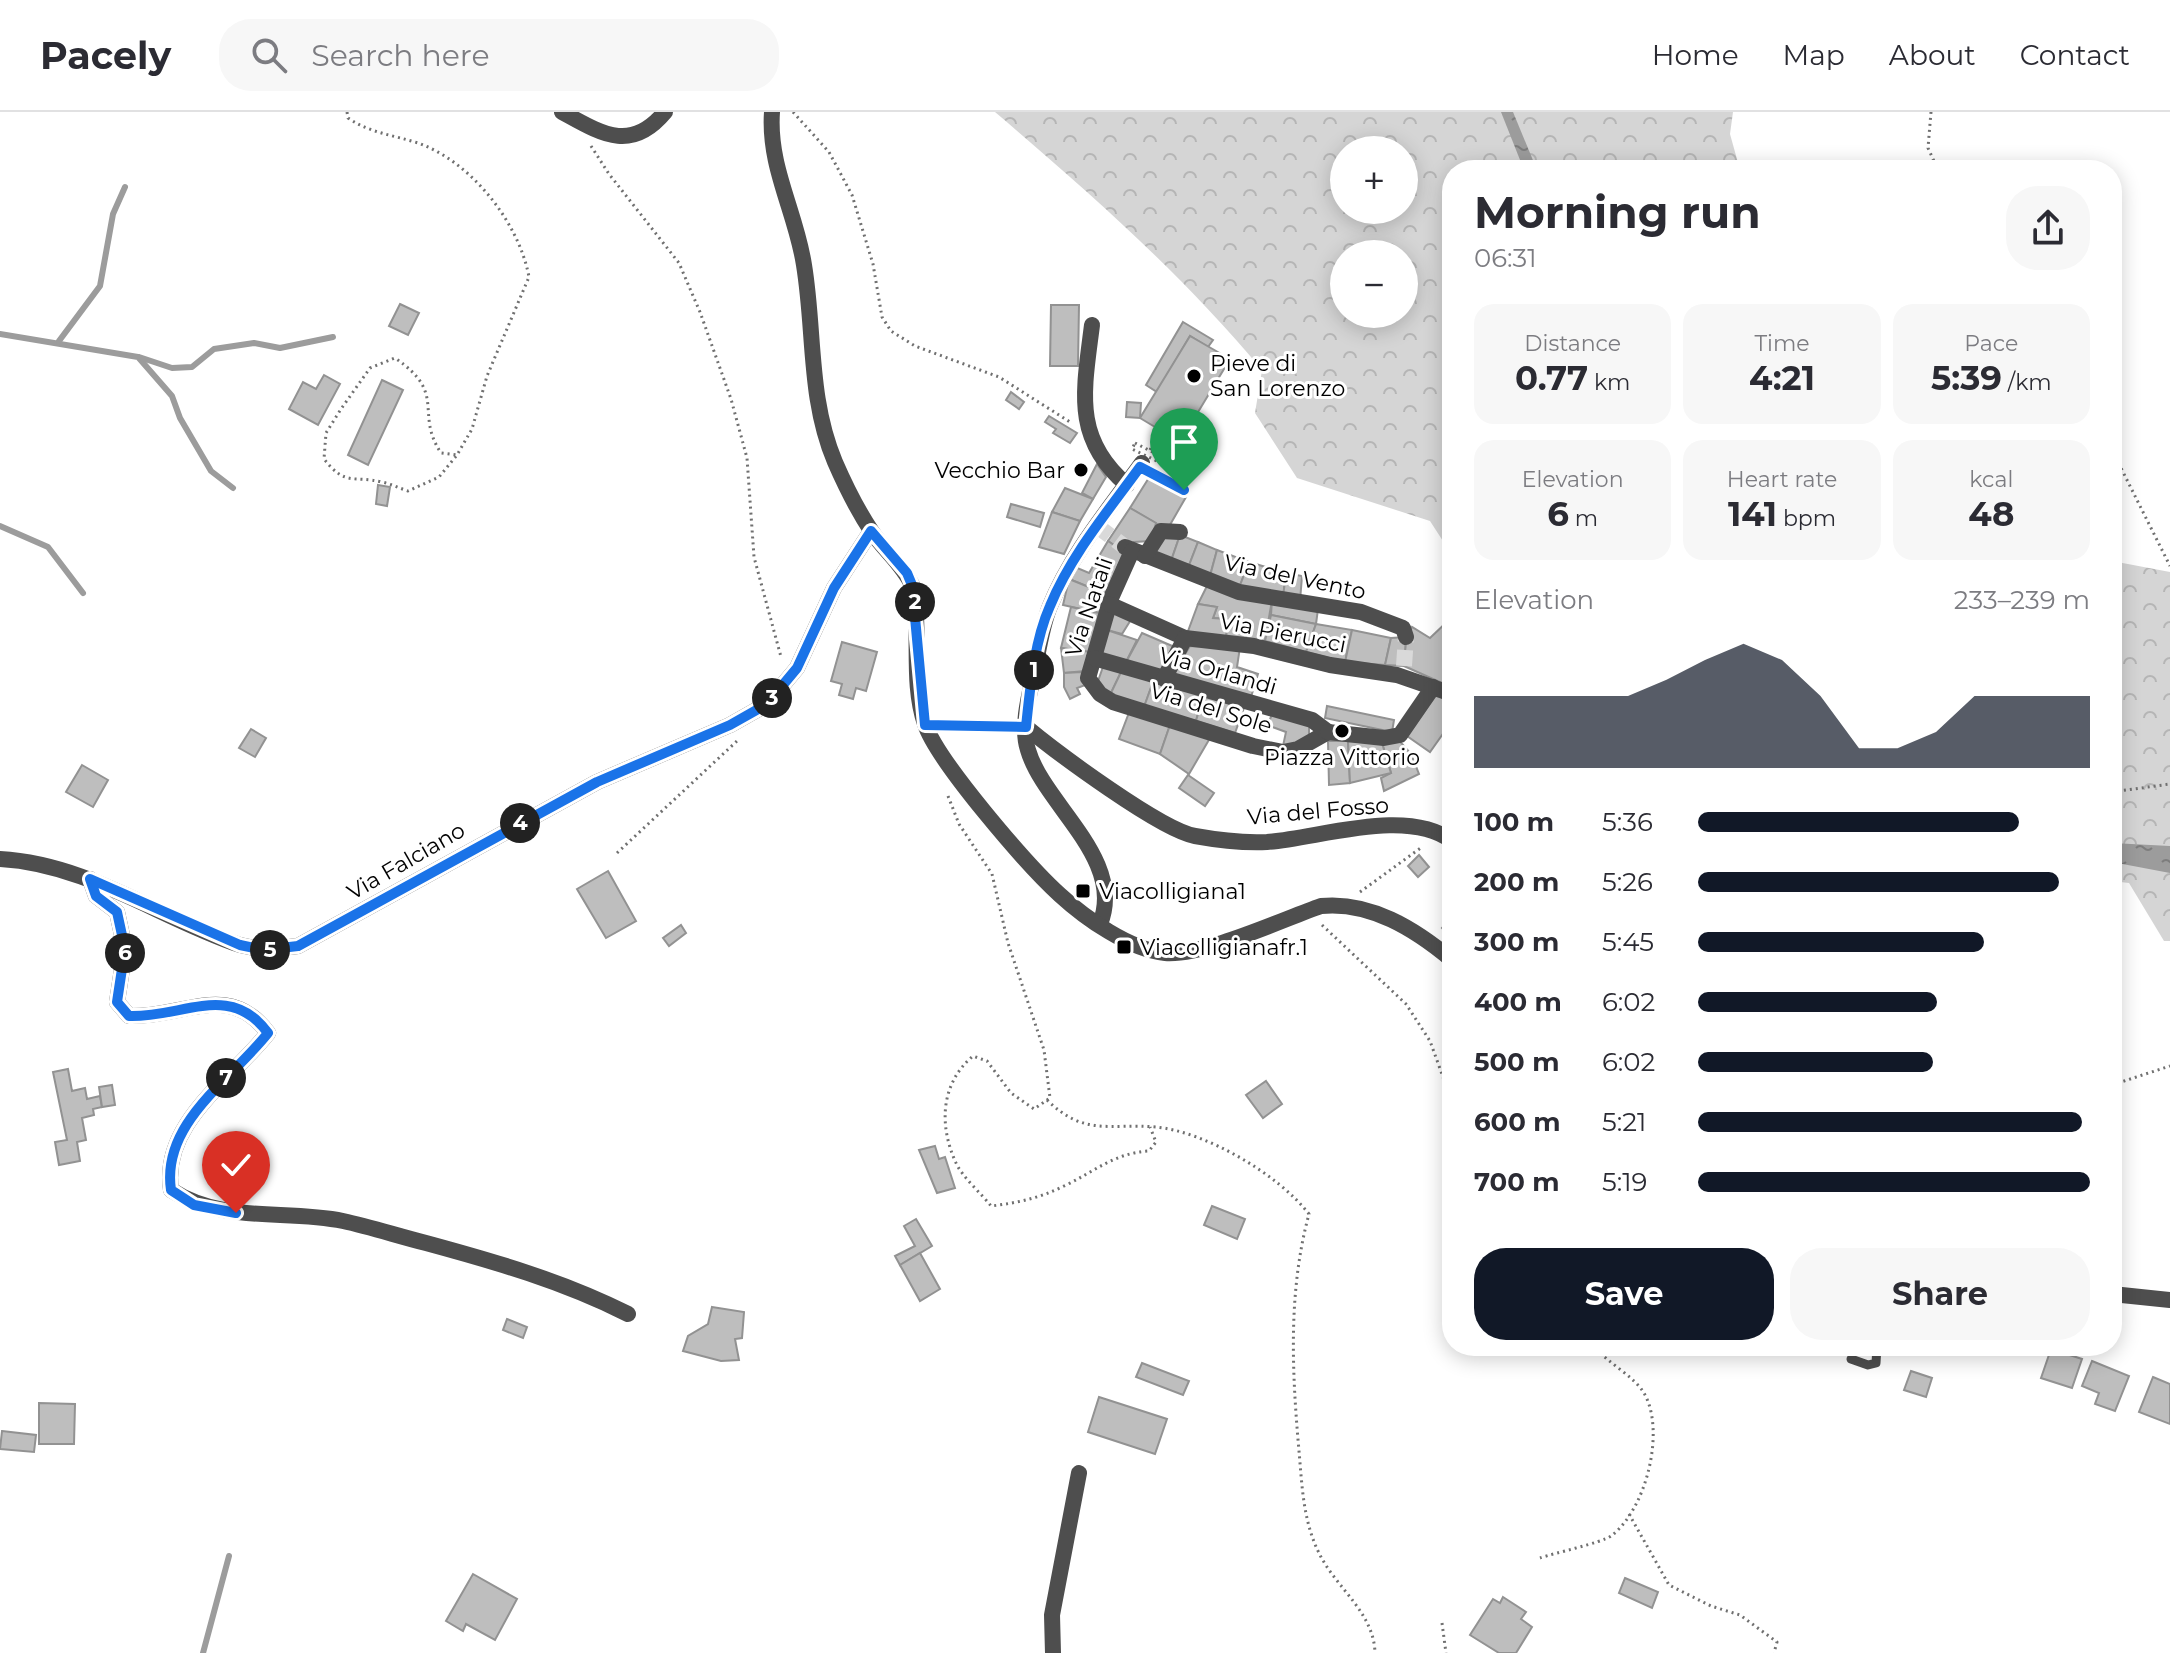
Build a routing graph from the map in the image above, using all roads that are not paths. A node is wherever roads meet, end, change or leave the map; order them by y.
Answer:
1 (665, 112) edge
2 (772, 112) edge
3 (568, 116) edge
4 (1092, 325) dead end
5 (1144, 460) road end
6 (1127, 485) junction
7 (871, 531) junction
8 (1180, 532) dead end
9 (1134, 551) junction
10 (1109, 604) junction
11 (1406, 637) dead end
12 (1185, 638) junction
13 (1094, 658) junction
14 (1088, 678) joint
15 (1164, 679) junction
16 (1433, 687) junction
17 (1442, 690) edge
18 (1026, 727) junction
19 (1328, 732) junction
20 (1442, 835) edge
21 (0, 859) edge
22 (90, 879) junction
23 (1100, 924) junction
24 (1442, 954) edge
25 (2122, 1295) edge
26 (2170, 1300) edge
27 (628, 1314) dead end
28 (1876, 1356) edge
29 (1851, 1359) dead end
30 (1079, 1473) dead end
31 (1053, 1653) edge

1 - 3 street
2 - 7 street
4 - 6 street
5 - 6 street
6 - 18 street
7 - 22 street, Via Falciano
7 - 23 street
8 - 9 street, Via Natali
9 - 10 street, Via Natali
9 - 11 street, Via del Vento
10 - 12 street, Via Pierucci
10 - 13 street, Via Natali
12 - 15 street
12 - 16 street, Via Pierucci
13 - 14 street, Via Natali
13 - 15 street, Via Orlandi
14 - 19 street, Via del Sole
15 - 19 street, Via Orlandi
16 - 17 street, Via Pierucci
16 - 19 street
18 - 20 street, Via del Fosso
18 - 23 street
21 - 22 street, Via Falciano
22 - 27 street
23 - 24 street
25 - 26 street
28 - 29 lane
30 - 31 street

